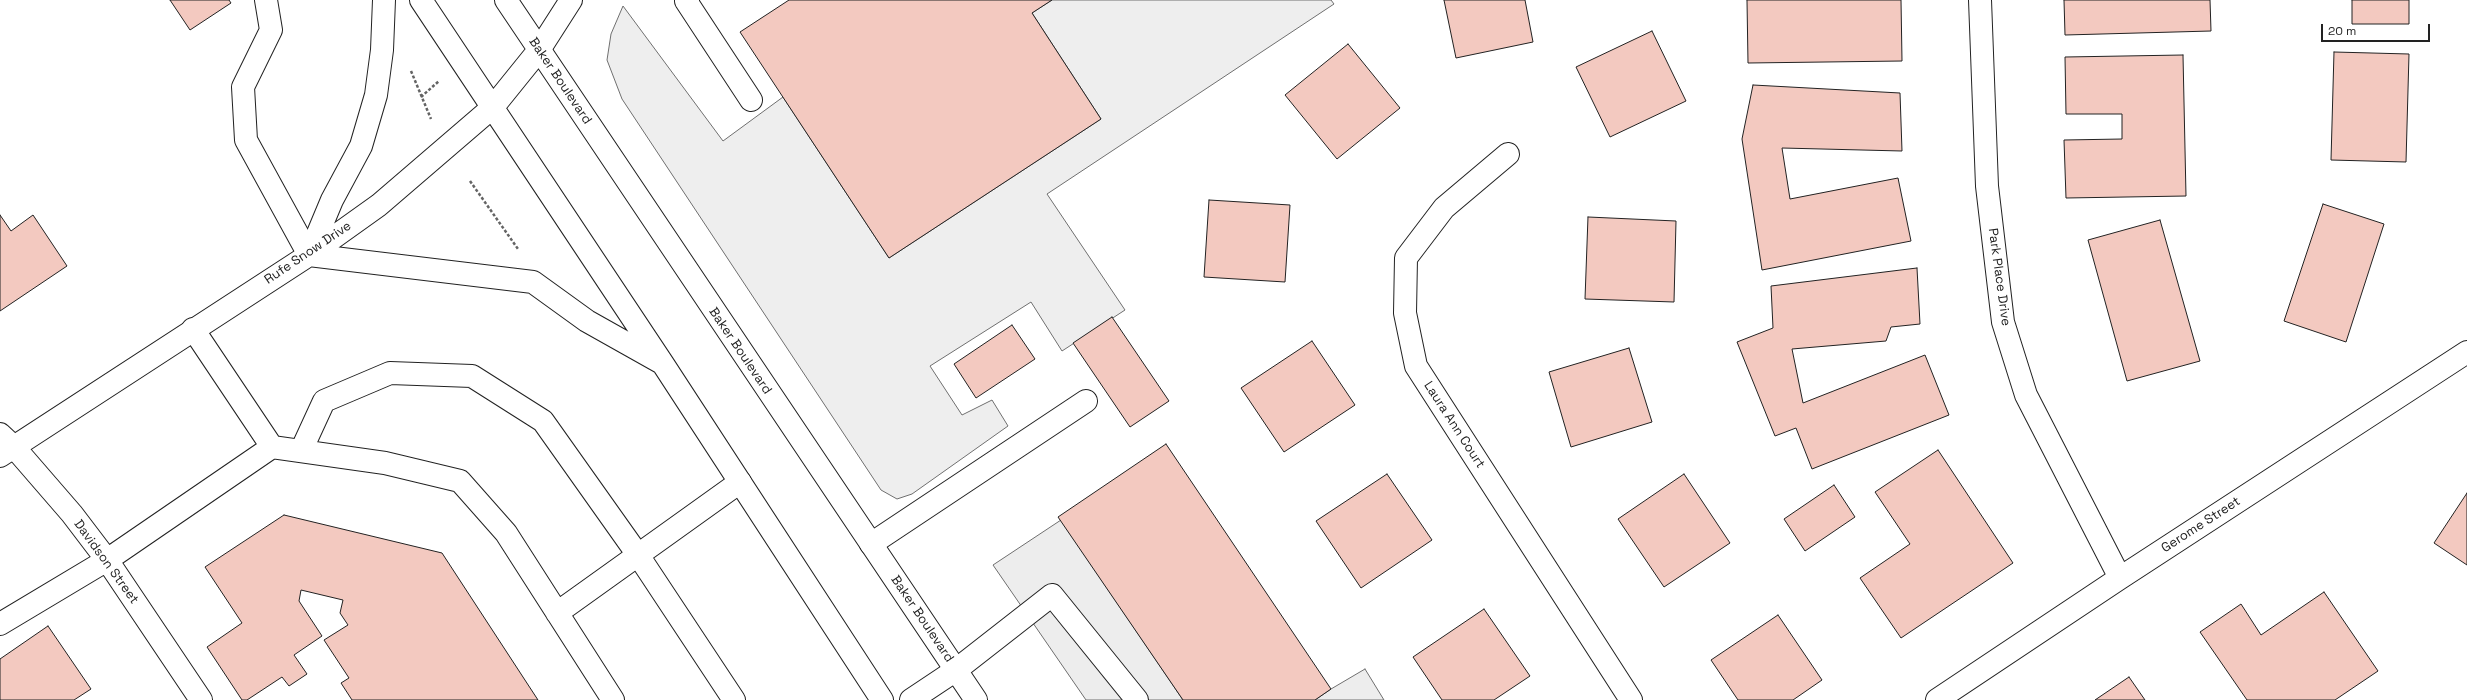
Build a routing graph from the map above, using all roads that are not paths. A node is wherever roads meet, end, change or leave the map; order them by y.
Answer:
1 (266, 0) edge
2 (384, 0) edge
3 (421, 0) edge
4 (506, 0) edge
5 (571, 0) edge
6 (688, 0) edge
7 (1980, 0) edge
8 (539, 50) junction
9 (751, 100) dead end
10 (493, 107) junction
11 (1508, 154) dead end
12 (309, 255) junction
13 (193, 329) junction
14 (2467, 352) edge
15 (663, 364) junction
16 (1086, 401) dead end
17 (5, 446) edge
18 (272, 447) junction
19 (301, 451) junction
20 (740, 482) junction
21 (871, 544) junction
22 (638, 555) junction
23 (107, 560) junction
24 (2120, 578) junction
25 (557, 613) junction
26 (0, 624) edge
27 (956, 670) junction
28 (200, 700) edge
29 (613, 700) edge
30 (734, 700) edge
31 (882, 700) edge
32 (911, 700) edge
33 (976, 700) edge
34 (1137, 700) edge
35 (1631, 700) edge
36 (1937, 700) edge

1 - 12 main road
2 - 12 main road
3 - 10 main road
4 - 8 main road, Baker Boulevard
5 - 8 main road, Rufe Snow Drive
6 - 9 main road
7 - 24 main road, Park Place Drive
8 - 10 main road, Rufe Snow Drive
8 - 21 main road, Baker Boulevard
10 - 12 main road, Rufe Snow Drive
10 - 15 main road
11 - 35 main road, Laura Ann Court
12 - 13 main road, Rufe Snow Drive
12 - 15 main road
13 - 17 main road, Rufe Snow Drive
13 - 18 main road
14 - 24 main road, Gerome Street
15 - 20 main road
16 - 21 main road
17 - 23 main road, Davidson Street
18 - 19 main road
18 - 23 main road
19 - 22 main road
19 - 25 main road
20 - 22 main road
20 - 31 main road
21 - 27 main road, Baker Boulevard
22 - 25 main road
22 - 30 main road
23 - 26 main road
23 - 28 main road, Davidson Street
24 - 36 main road, Gerome Street
25 - 29 main road
27 - 32 main road
27 - 33 main road, Baker Boulevard
27 - 34 main road

